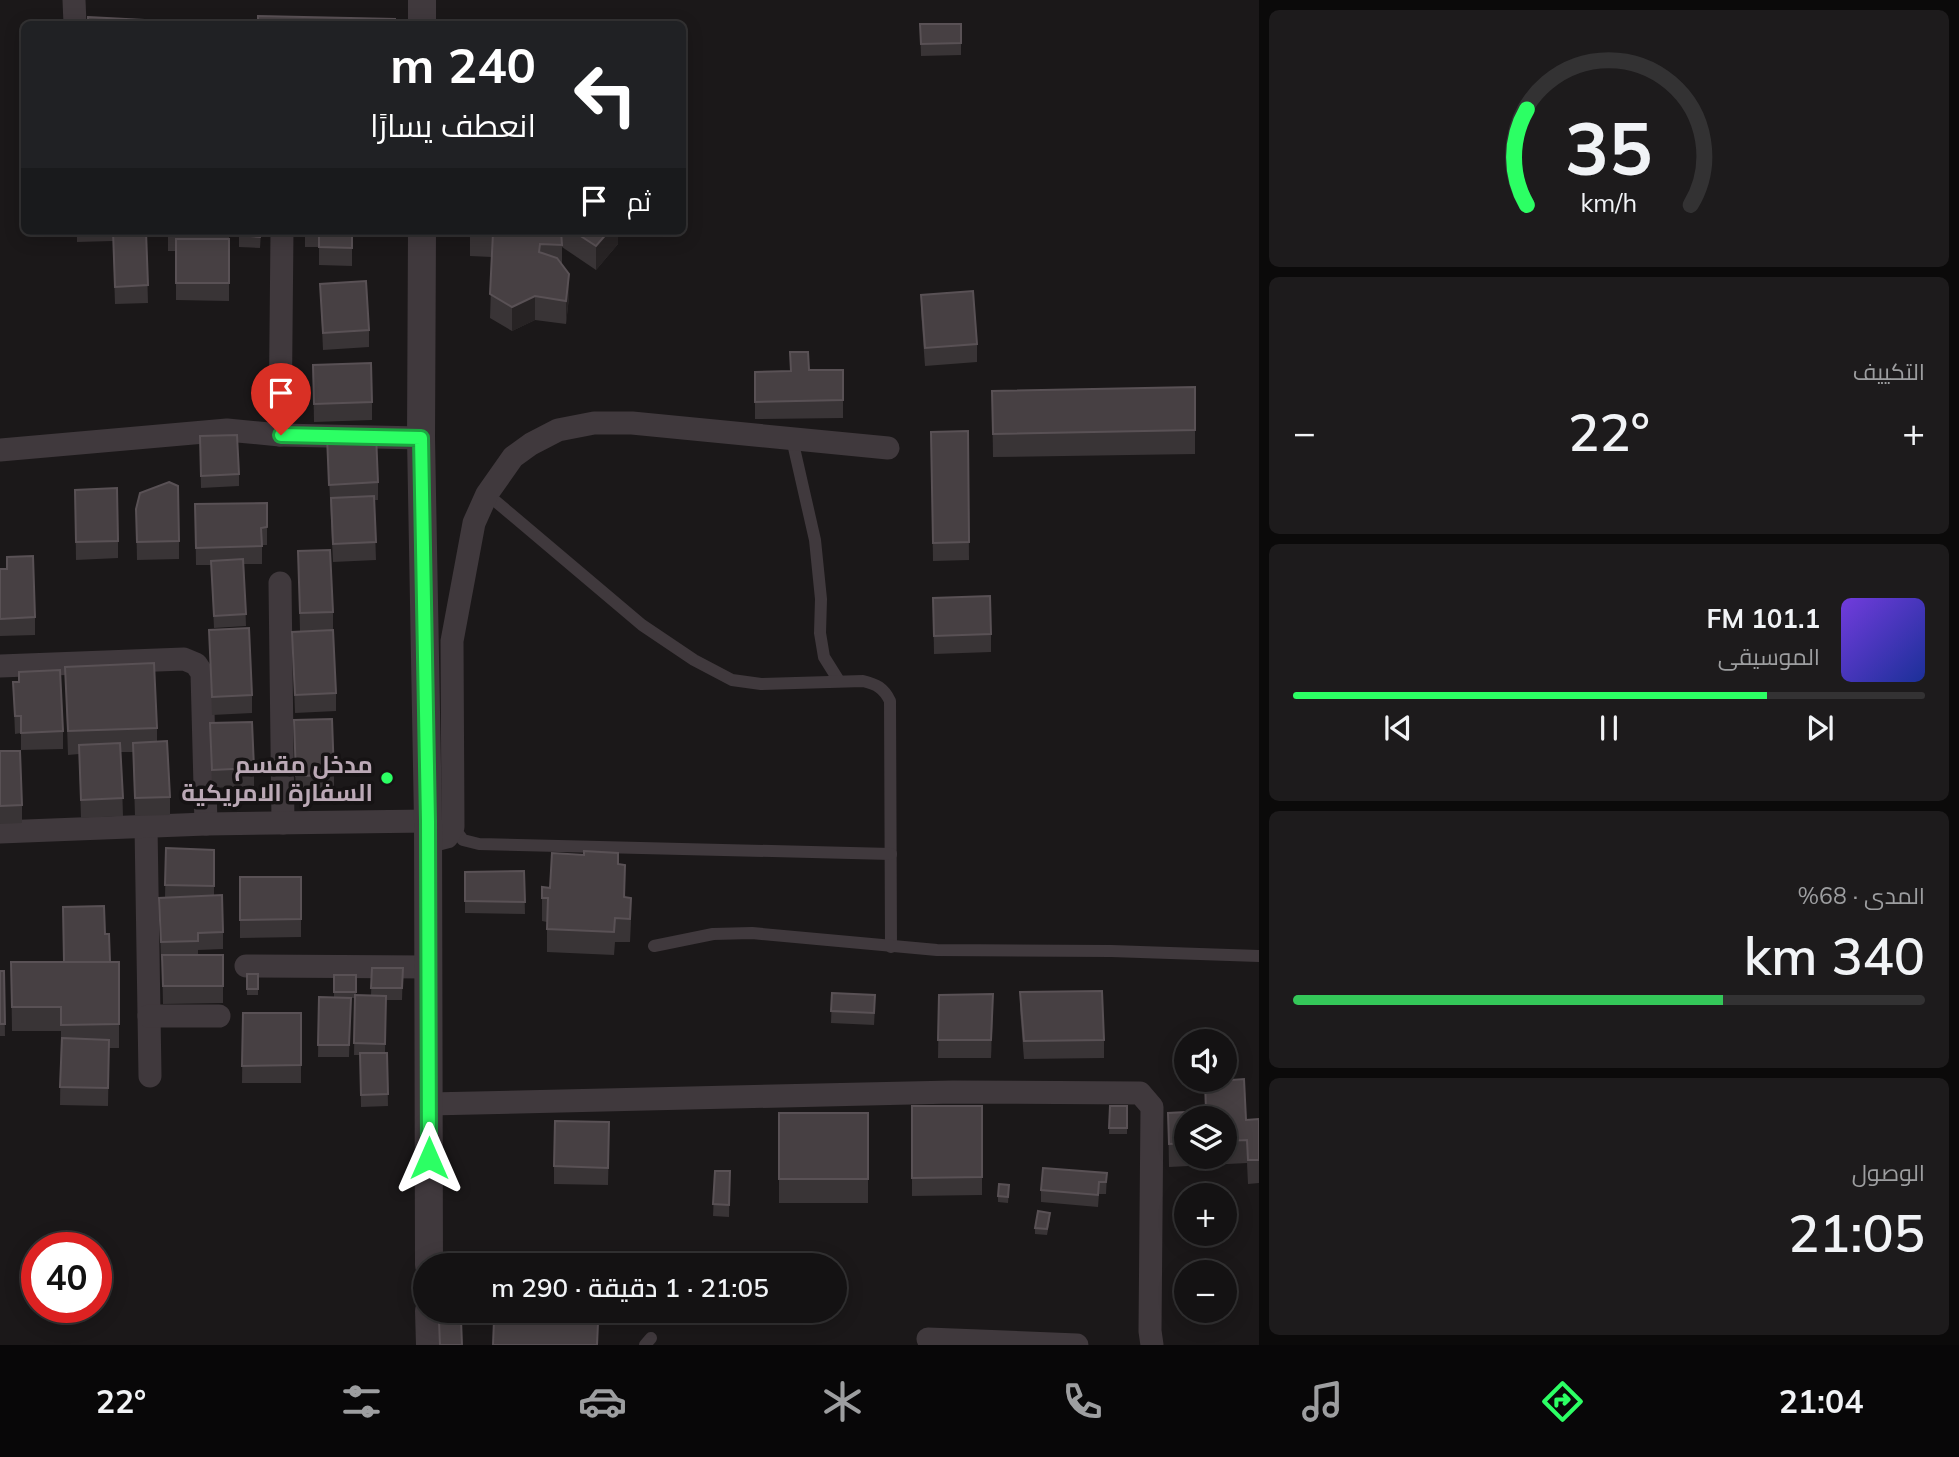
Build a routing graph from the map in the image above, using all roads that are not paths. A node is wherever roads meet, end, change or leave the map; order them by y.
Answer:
1 (74, 0) edge
2 (422, 0) edge
3 (75, 21) edge
4 (422, 21) edge
5 (282, 235) edge
6 (422, 235) edge
7 (281, 435) junction
8 (421, 438) junction
9 (792, 439) junction
10 (888, 448) dead end
11 (0, 450) edge
12 (487, 494) junction
13 (280, 583) dead end
14 (0, 666) edge
15 (839, 681) junction
16 (284, 823) junction
17 (206, 824) junction
18 (145, 826) junction
19 (437, 830) junction
20 (0, 832) edge
21 (891, 854) junction
22 (654, 946) dead end
23 (891, 947) junction
24 (1259, 956) edge
25 (246, 967) dead end
26 (428, 967) junction
27 (149, 1016) junction
28 (219, 1016) dead end
29 (150, 1076) dead end
30 (429, 1104) junction
31 (429, 1253) edge
32 (429, 1323) edge
33 (928, 1339) dead end
34 (430, 1345) edge
35 (1077, 1345) edge
36 (1152, 1345) edge

1 - 3 street
2 - 4 street
5 - 7 street
6 - 8 street
7 - 8 street
7 - 11 street
8 - 19 street
9 - 10 street
9 - 12 street
9 - 15 lane
12 - 15 lane
12 - 19 street
13 - 16 street
14 - 17 street
15 - 21 lane
16 - 17 street
16 - 19 street
17 - 18 street
18 - 20 street
18 - 27 street
19 - 21 lane
19 - 26 street
21 - 23 lane
22 - 23 lane
23 - 24 lane
25 - 26 street
26 - 30 street
27 - 28 street
27 - 29 street
30 - 31 street
30 - 36 street
32 - 34 street
33 - 35 street

